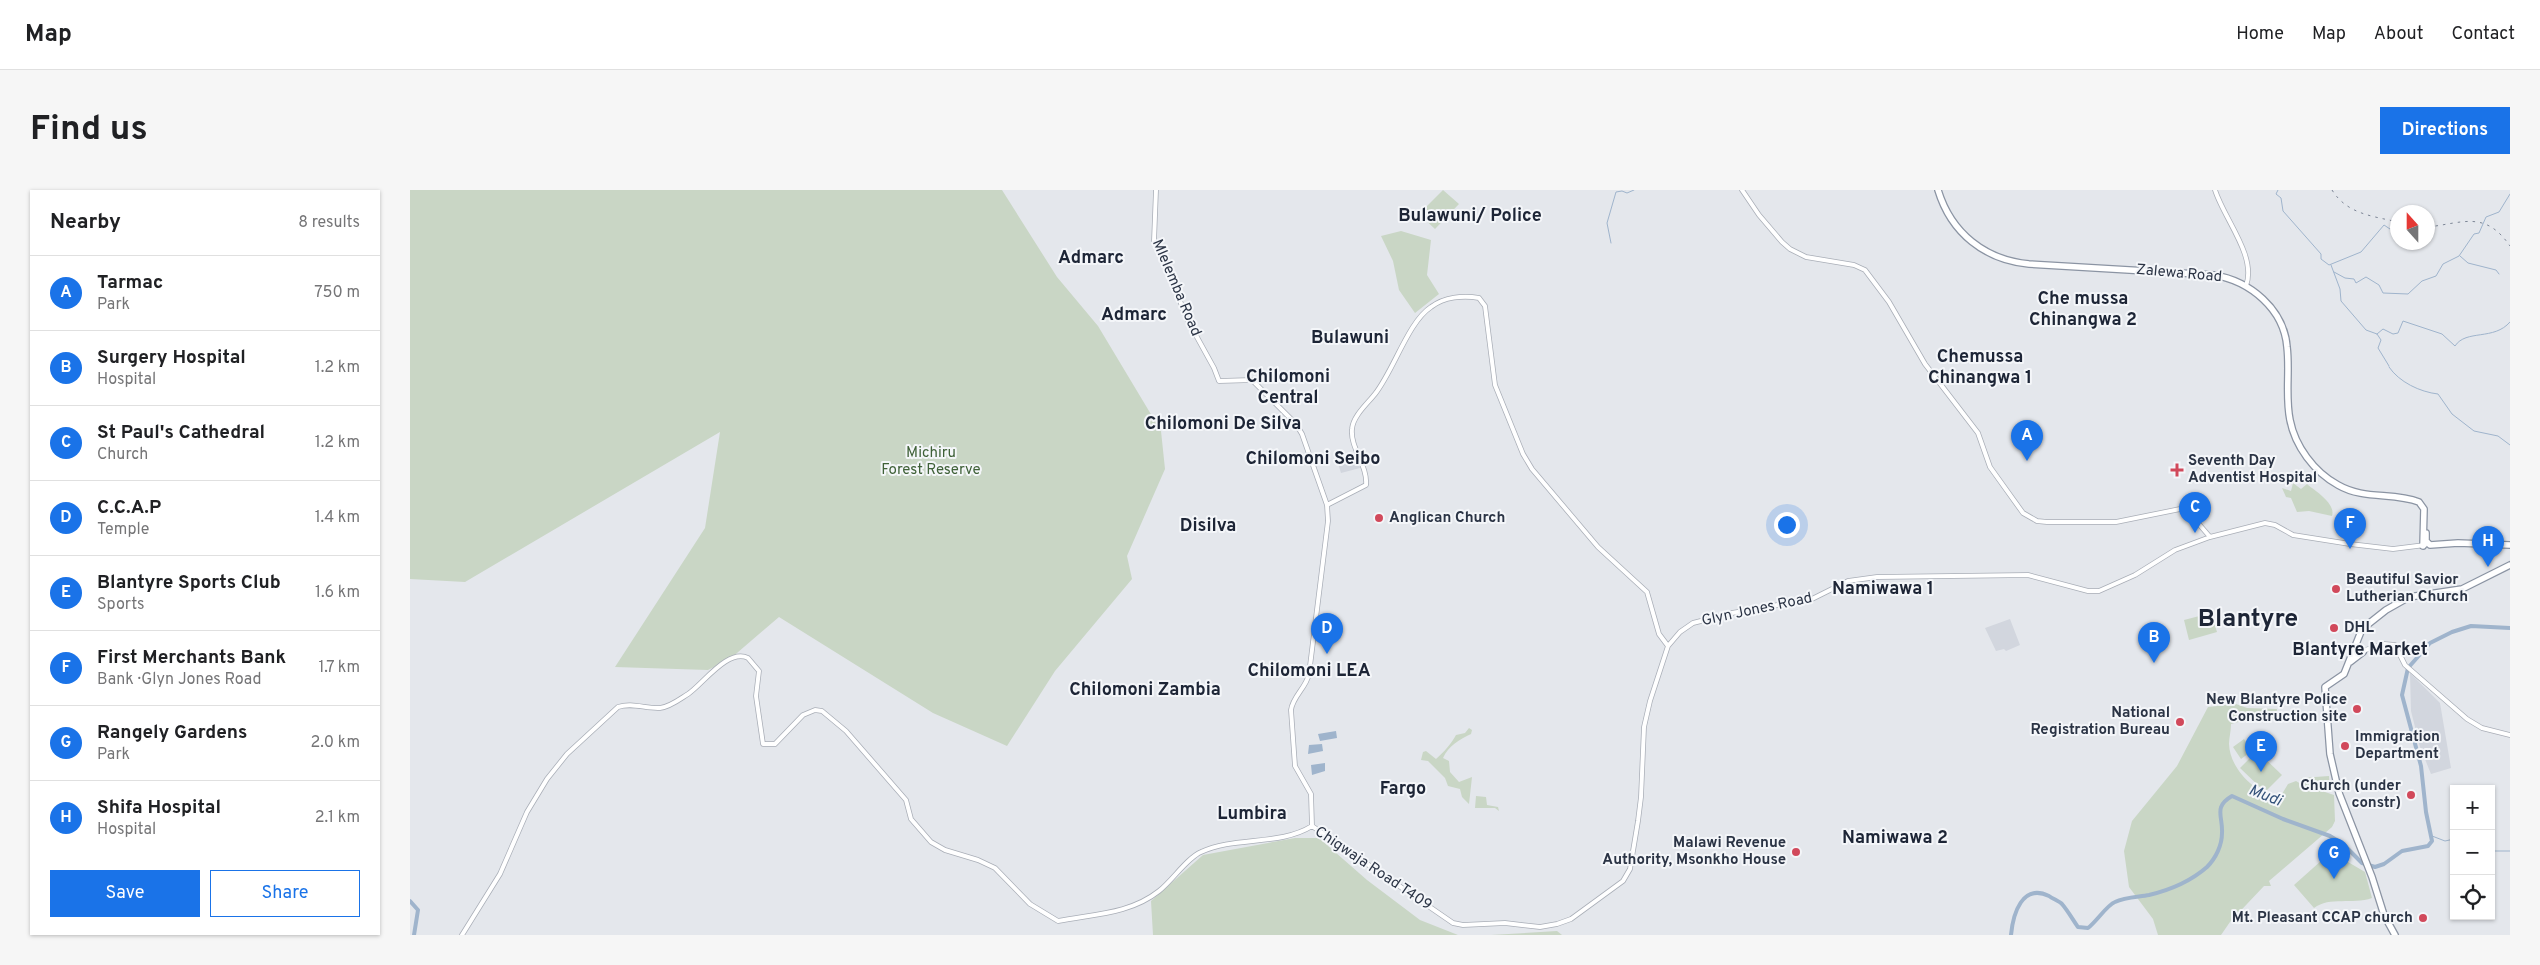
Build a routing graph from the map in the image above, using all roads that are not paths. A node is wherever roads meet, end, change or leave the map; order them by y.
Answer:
1 (1156, 190) edge
2 (1742, 190) edge
3 (1938, 190) edge
4 (2215, 190) edge
5 (2246, 286) junction
6 (2400, 499) junction
7 (1327, 505) junction
8 (2210, 537) junction
9 (2430, 545) junction
10 (2510, 545) edge
11 (2423, 546) junction
12 (2510, 565) edge
13 (1668, 646) junction
14 (2356, 646) junction
15 (2363, 652) junction
16 (2353, 654) junction
17 (2350, 662) junction
18 (2510, 735) edge
19 (1312, 826) junction
20 (462, 935) edge
21 (2395, 935) edge

1 - 7 street, Mlelemba Road
2 - 8 street
3 - 5 highway, Zalewa Road
4 - 5 street
5 - 6 highway, Zalewa Road
6 - 9 highway, Zalewa Road
6 - 11 highway, Zalewa Road
7 - 13 street
7 - 19 street
8 - 11 street, Glyn Jones Road
8 - 13 street, Glyn Jones Road
9 - 10 highway
9 - 11 street, Glyn Jones Road
12 - 14 highway
13 - 19 street, Chigwaja Road T409
14 - 15 highway
14 - 16 highway
15 - 16 street
15 - 17 highway
15 - 18 street
16 - 17 highway
17 - 21 highway
19 - 20 street, Chigwaja Road T409

